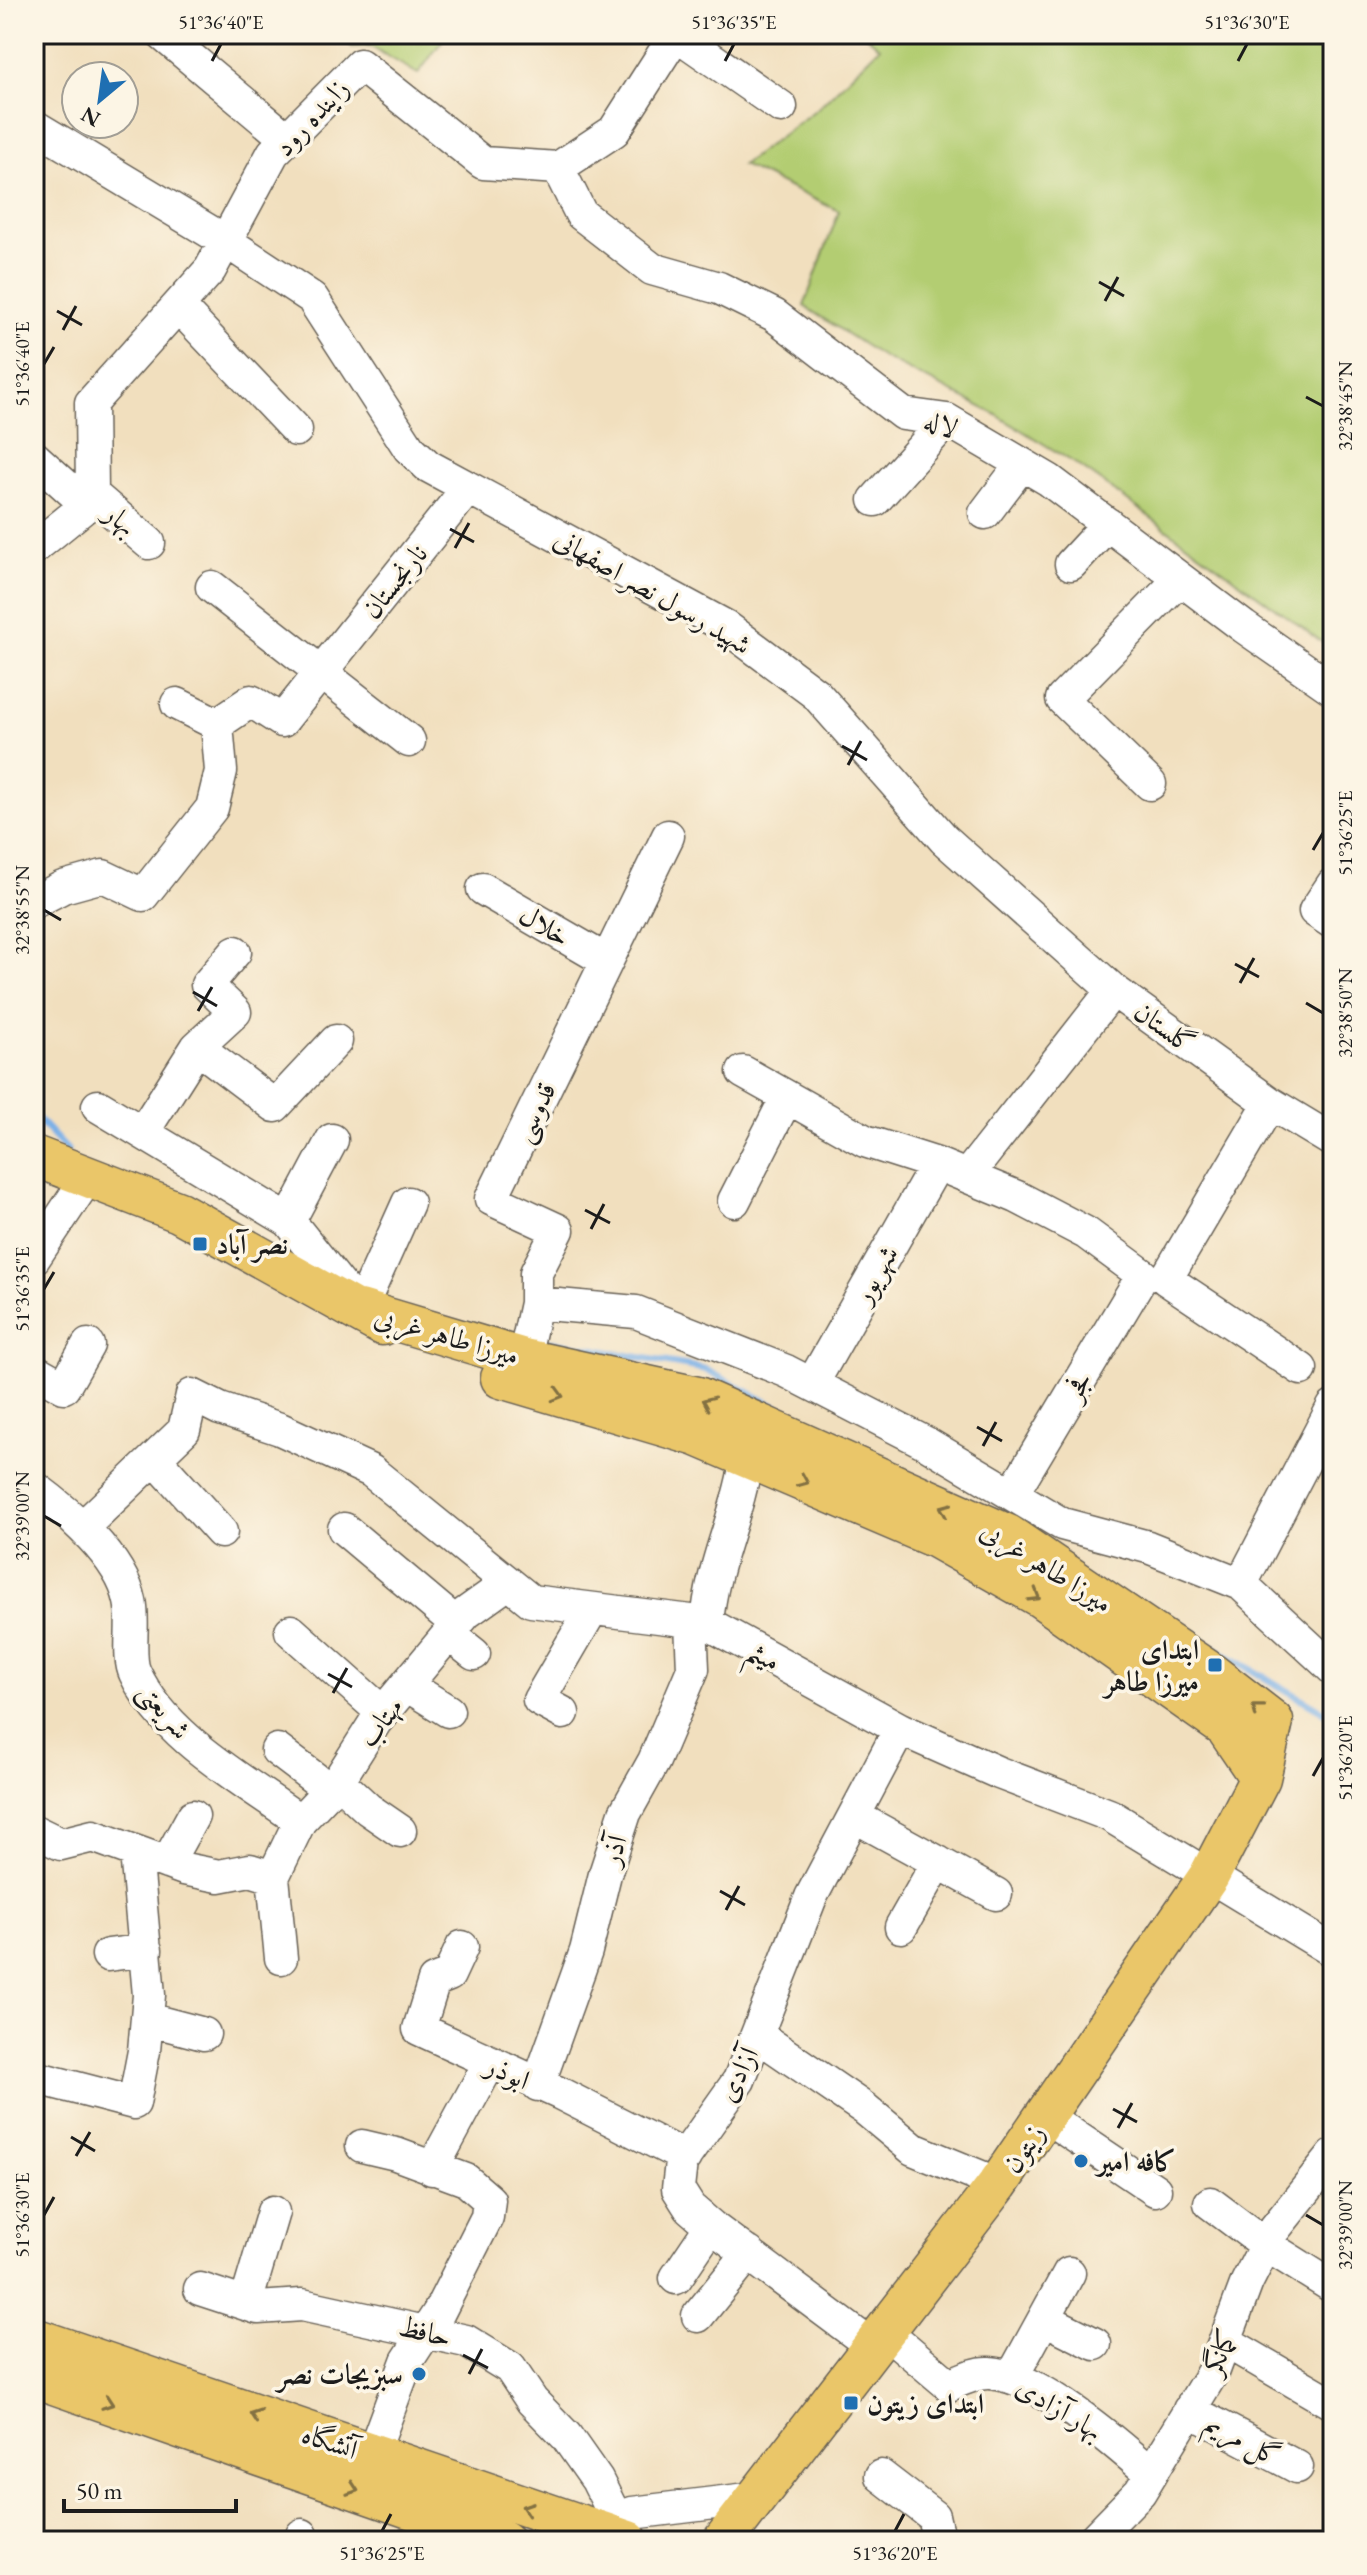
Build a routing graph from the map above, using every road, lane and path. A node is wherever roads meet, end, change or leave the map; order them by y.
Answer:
1 (162, 34) edge
2 (676, 34) edge
3 (781, 107) dead end
4 (34, 126) edge
5 (287, 139) junction
6 (558, 168) junction
7 (227, 242) junction
8 (178, 306) junction
9 (947, 420) junction
10 (296, 430) dead end
11 (34, 457) edge
12 (1022, 464) junction
13 (468, 488) junction
14 (90, 500) junction
15 (875, 500) dead end
16 (985, 513) dead end
17 (1108, 524) junction
18 (149, 543) dead end
19 (34, 548) edge
20 (1071, 564) dead end
21 (1180, 579) junction
22 (212, 587) dead end
23 (320, 673) junction
24 (1333, 689) edge
25 (177, 704) dead end
26 (217, 724) junction
27 (409, 741) dead end
28 (1150, 784) dead end
29 (668, 836) dead end
30 (1333, 884) edge
31 (483, 889) dead end
32 (34, 902) edge
33 (1333, 923) edge
34 (235, 952) dead end
35 (607, 961) junction
36 (1113, 990) junction
37 (336, 1041) dead end
38 (197, 1047) junction
39 (743, 1072) dead end
40 (787, 1097) junction
41 (1270, 1103) junction
42 (98, 1106) dead end
43 (143, 1132) junction
44 (332, 1140) dead end
45 (1333, 1141) edge
46 (34, 1156) edge
47 (952, 1170) junction
48 (88, 1177) junction
49 (734, 1201) dead end
50 (408, 1203) dead end
51 (289, 1221) junction
52 (34, 1258) edge
53 (536, 1303) junction
54 (360, 1310) junction
55 (88, 1345) dead end
56 (524, 1359) junction
57 (1301, 1369) dead end
58 (34, 1370) edge
59 (812, 1384) junction
60 (1333, 1407) edge
61 (747, 1457) junction
62 (156, 1460) junction
63 (34, 1487) edge
64 (1012, 1494) junction
65 (83, 1527) junction
66 (344, 1529) dead end
67 (221, 1532) dead end
68 (508, 1583) junction
69 (1241, 1584) junction
70 (591, 1611) junction
71 (699, 1622) junction
72 (291, 1631) dead end
73 (460, 1638) junction
74 (1333, 1669) edge
75 (408, 1686) junction
76 (448, 1711) dead end
77 (383, 1713) junction
78 (563, 1713) dead end
79 (900, 1729) junction
80 (277, 1750) dead end
81 (1260, 1778) junction
82 (334, 1786) junction
83 (193, 1816) dead end
84 (854, 1816) junction
85 (300, 1821) junction
86 (34, 1831) edge
87 (400, 1831) dead end
88 (136, 1852) junction
89 (938, 1862) junction
90 (167, 1863) junction
91 (1209, 1876) junction
92 (273, 1877) junction
93 (996, 1894) dead end
94 (901, 1927) dead end
95 (462, 1947) dead end
96 (146, 1950) junction
97 (1333, 1951) edge
98 (108, 1955) dead end
99 (281, 1958) dead end
100 (147, 2019) junction
101 (204, 2034) dead end
102 (757, 2035) junction
103 (489, 2064) junction
104 (34, 2077) edge
105 (538, 2085) junction
106 (1045, 2116) junction
107 (362, 2146) dead end
108 (1333, 2156) edge
109 (685, 2157) junction
110 (432, 2169) junction
111 (998, 2184) junction
112 (1155, 2190) dead end
113 (1210, 2203) dead end
114 (273, 2212) dead end
115 (711, 2226) junction
116 (1266, 2245) junction
117 (749, 2253) junction
118 (1069, 2273) dead end
119 (676, 2278) dead end
120 (1333, 2287) edge
121 (200, 2289) dead end
122 (246, 2303) junction
123 (698, 2316) dead end
124 (1045, 2319) junction
125 (427, 2333) junction
126 (34, 2338) edge
127 (878, 2338) junction
128 (1225, 2341) junction
129 (1095, 2344) dead end
130 (34, 2377) edge
131 (1012, 2377) junction
132 (1333, 2404) edge
133 (1189, 2410) junction
134 (372, 2455) junction
135 (1297, 2467) dead end
136 (1151, 2474) junction
137 (881, 2476) dead end
138 (756, 2498) junction
139 (609, 2529) edge
140 (1109, 2536) edge
141 (939, 2540) edge
142 (504, 2541) edge
143 (723, 2541) edge
144 (749, 2541) edge

1 - 5 street
2 - 3 street
2 - 6 street
4 - 7 street, شهید رسول نصر اصفهانی
5 - 6 street, زاینده رود
5 - 7 street, زاینده رود
6 - 9 street, لاله
7 - 8 street, زاینده رود
7 - 13 street, شهید رسول نصر اصفهانی
8 - 10 street
8 - 14 street, زاینده رود
9 - 12 street, لاله
9 - 15 street
11 - 14 street, بهار
12 - 16 street
12 - 17 street, لاله
13 - 23 street, نارنجستان
13 - 36 street, شهید رسول نصر اصفهانی
14 - 18 street, بهار
14 - 19 street
17 - 20 street
17 - 21 street, لاله
21 - 24 street, لاله
21 - 28 street
22 - 23 street
23 - 26 street, نارنجستان
23 - 27 street
25 - 26 street
26 - 32 street
29 - 35 street, قدوسی
30 - 33 street
31 - 35 street, خلال
34 - 38 street
35 - 53 street, قدوسی
36 - 41 street, گلستان
36 - 47 street, گلستان
37 - 38 street
38 - 43 street
39 - 40 street
40 - 47 street
40 - 49 street
41 - 45 street, گلستان
41 - 57 street
42 - 43 street
43 - 51 street
44 - 51 street
46 - 48 main road, میرزا طاهر غربی
47 - 59 street, شهریور
47 - 64 street, فجر
48 - 52 street
48 - 54 main road, میرزا طاهر غربی
50 - 54 street
51 - 54 street
53 - 56 street, قدوسی
53 - 59 street
54 - 56 main road, میرزا طاهر غربی
54 -> 61 main road, میرزا طاهر غربی
55 - 58 street
81 -> 56 main road, میرزا طاهر غربی
59 - 64 street
60 - 69 street
61 - 71 street, آذر
61 -> 81 main road, میرزا طاهر غربی
62 - 65 street
62 - 67 street
62 - 68 street, میثم
63 - 65 street, شریعتی
64 - 69 street
65 - 85 street, شریعتی
66 - 73 street
68 - 70 street, میثم
68 - 73 street, مهتاب
69 - 74 street
70 - 71 street, میثم
70 - 78 street
71 - 79 street, میثم
71 - 105 street, آذر
72 - 77 street
73 - 75 street, مهتاب
75 - 76 street
75 - 77 street, مهتاب
77 - 82 street, مهتاب
79 - 84 street, آزادی
79 - 91 street, میثم
80 - 82 street
81 - 91 main road, زیتون
82 - 85 street, مهتاب
82 - 87 street
83 - 90 street
84 - 89 street
84 - 102 street, آزادی
85 - 92 street, مهتاب
86 - 88 street
88 - 90 street
88 - 96 street
89 - 93 street
89 - 94 street
90 - 92 street
91 - 97 street, میثم
91 - 106 main road, زیتون
92 - 99 street
95 - 103 street, ابوذر
96 - 98 street
96 - 100 street
100 - 101 street
100 - 104 street
102 - 109 street, آزادی
102 - 111 street
103 - 105 street, ابوذر
103 - 110 street
105 - 109 street, ابوذر
106 - 111 main road, زیتون
106 - 112 street
107 - 110 street
108 - 116 street, کمانگر
109 - 115 street, آزادی
110 - 125 street
111 - 127 main road, زیتون
113 - 116 street
114 - 122 street
115 - 117 street, آزادی
115 - 119 street
116 - 120 street
116 - 128 street, کمانگر
117 - 123 street
117 - 127 street, آزادی
118 - 124 street
121 - 122 street, حافظ
122 - 125 street, حافظ
124 - 129 street
124 - 131 street
125 - 134 street
125 - 139 street, حافظ
134 -> 126 main road, آتشگاه
127 - 131 street, بهار آزادی
127 - 138 main road, زیتون
128 - 132 street
128 - 133 street, کمانگر
130 -> 142 main road, آتشگاه
131 - 136 street, بهار آزادی
133 - 135 street, گل مریم
133 - 136 street, کمانگر
139 -> 134 main road, آتشگاه
136 - 140 street, کمانگر
137 - 141 street
138 - 139 street
138 - 143 main road, زیتون
138 - 144 main road, زیتون

